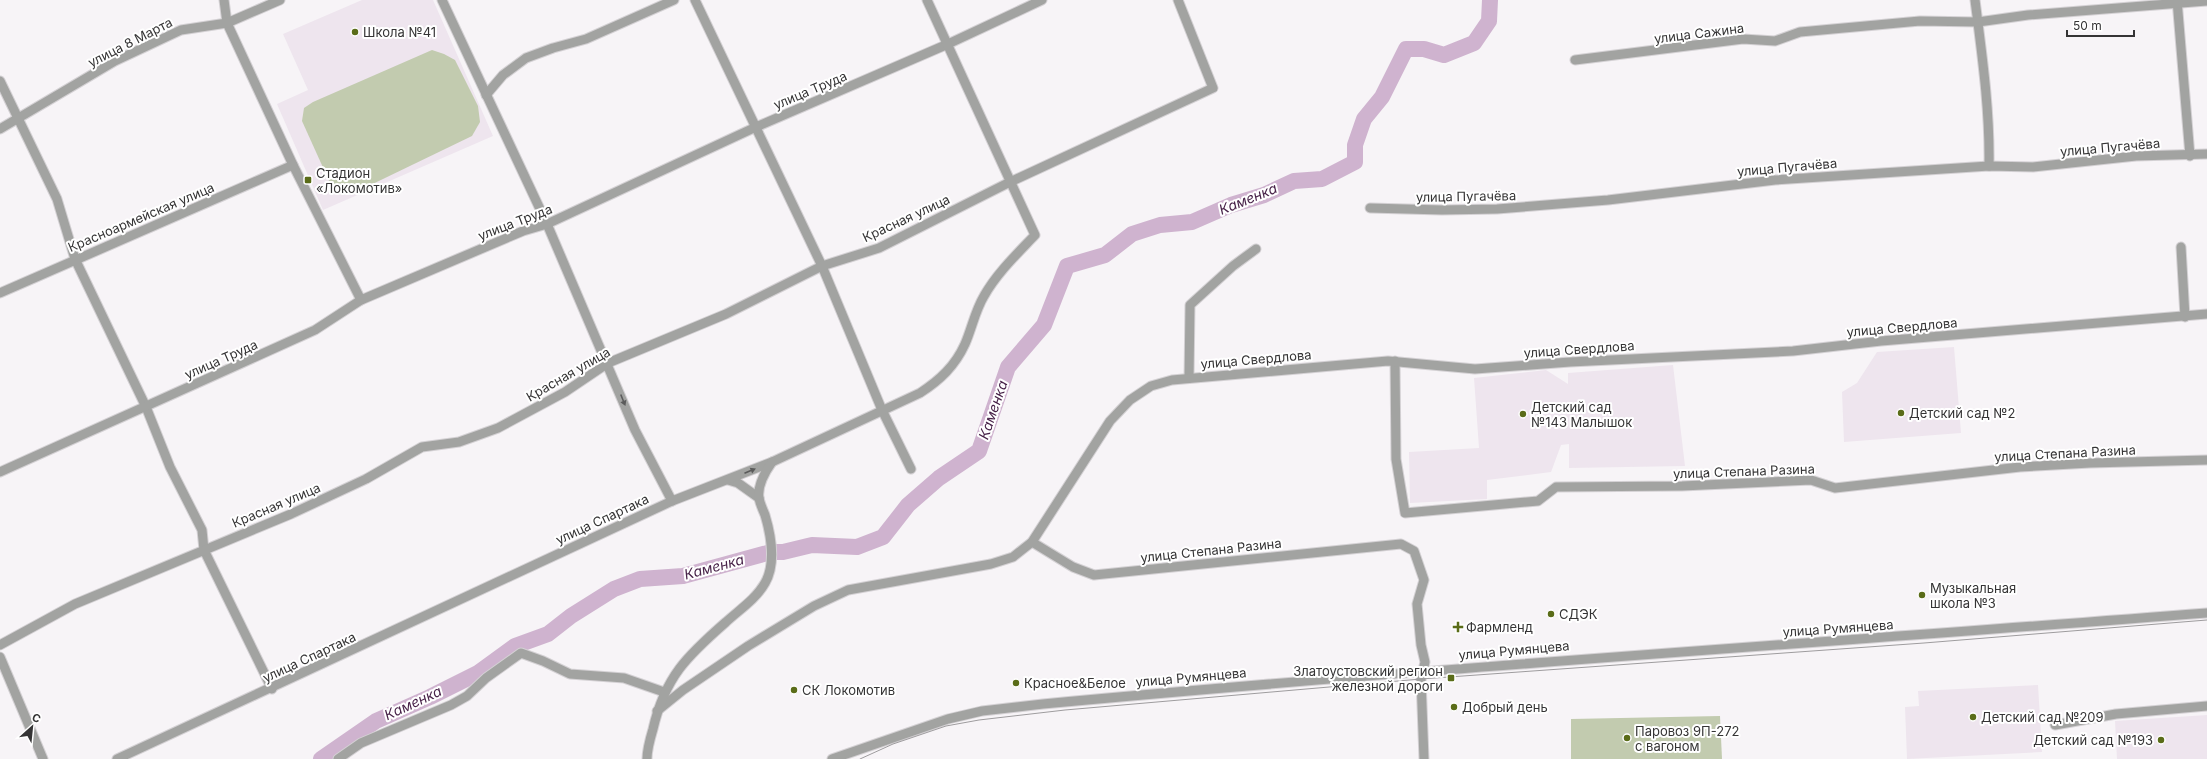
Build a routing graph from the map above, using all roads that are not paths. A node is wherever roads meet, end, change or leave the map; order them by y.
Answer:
1 (224, 0) edge
2 (280, 0) edge
3 (442, 0) edge
4 (674, 0) edge
5 (695, 0) edge
6 (927, 0) edge
7 (1042, 0) edge
8 (1178, 0) edge
9 (1975, 0) edge
10 (2207, 1) edge
11 (2177, 2) edge
12 (1978, 22) junction
13 (227, 23) junction
14 (948, 44) junction
15 (1575, 60) dead end
16 (0, 81) edge
17 (486, 95) junction
18 (18, 118) junction
19 (756, 127) junction
20 (0, 129) edge
21 (2207, 154) edge
22 (2190, 156) junction
23 (293, 165) junction
24 (1989, 166) junction
25 (1010, 182) junction
26 (1370, 208) dead end
27 (547, 224) junction
28 (2181, 247) dead end
29 (1256, 249) dead end
30 (75, 259) junction
31 (822, 266) junction
32 (0, 293) edge
33 (361, 300) junction
34 (2207, 314) edge
35 (2185, 317) junction
36 (1395, 361) junction
37 (608, 364) junction
38 (1189, 378) junction
39 (146, 407) junction
40 (882, 410) junction
41 (2207, 460) edge
42 (772, 462) junction
43 (911, 469) dead end
44 (0, 472) edge
45 (728, 480) junction
46 (759, 498) junction
47 (672, 501) junction
48 (1032, 542) junction
49 (204, 550) junction
50 (2207, 613) edge
51 (0, 645) edge
52 (0, 657) edge
53 (1423, 671) junction
54 (272, 689) junction
55 (664, 692) junction
56 (2207, 706) edge
57 (657, 711) junction
58 (2055, 725) dead end
59 (43, 759) edge
60 (118, 759) edge
61 (338, 759) edge
62 (647, 759) edge
63 (832, 759) edge
64 (1424, 759) edge

1 - 13 street
2 - 13 street, улица 8 Марта
3 - 17 street
4 - 17 street
5 - 19 street
6 - 14 street
7 - 14 street, улица Труда
8 - 25 street, Красная улица
9 - 12 street
10 - 11 street, улица Сажина
11 - 12 street, улица Сажина
11 - 22 street
12 - 15 street, улица Сажина
12 - 24 street
13 - 18 street, улица 8 Марта
13 - 23 street
14 - 19 street, улица Труда
14 - 25 street
16 - 18 street
17 - 27 street
18 - 20 street, улица 8 Марта
18 - 30 street
19 - 27 street, улица Труда
19 - 31 street
21 - 22 street, улица Пугачёва
22 - 24 street, улица Пугачёва
23 - 30 street, Красноармейская улица
23 - 33 street
24 - 26 street, улица Пугачёва
25 - 31 street, Красная улица
25 - 40 street, улица Спартака
27 - 33 street, улица Труда
27 - 37 street
28 - 35 street
29 - 38 street
30 - 32 street, Красноармейская улица
30 - 39 street
31 - 37 street, Красная улица
31 - 40 street
33 - 39 street, улица Труда
34 - 35 street, улица Свердлова
35 - 36 street, улица Свердлова
36 - 38 street, улица Свердлова
36 - 41 street, улица Степана Разина
37 -> 47 street
37 - 49 street, Красная улица
38 - 48 street, улица Свердлова
39 - 44 street, улица Труда
39 - 49 street
40 - 42 street, улица Спартака
40 - 43 street
45 -> 42 street, улица Спартака
42 - 46 street
45 - 46 street
45 - 47 street, улица Спартака
46 - 55 street
47 - 54 street, улица Спартака
48 - 53 street, улица Степана Разина
48 - 57 street, улица Свердлова
49 - 51 street, Красная улица
49 - 54 street
50 - 53 street, улица Румянцева
52 - 59 street
53 - 63 street, улица Румянцева
53 - 64 street
54 - 60 street, улица Спартака
55 - 57 street
55 - 61 street
56 - 58 street
57 - 62 street

